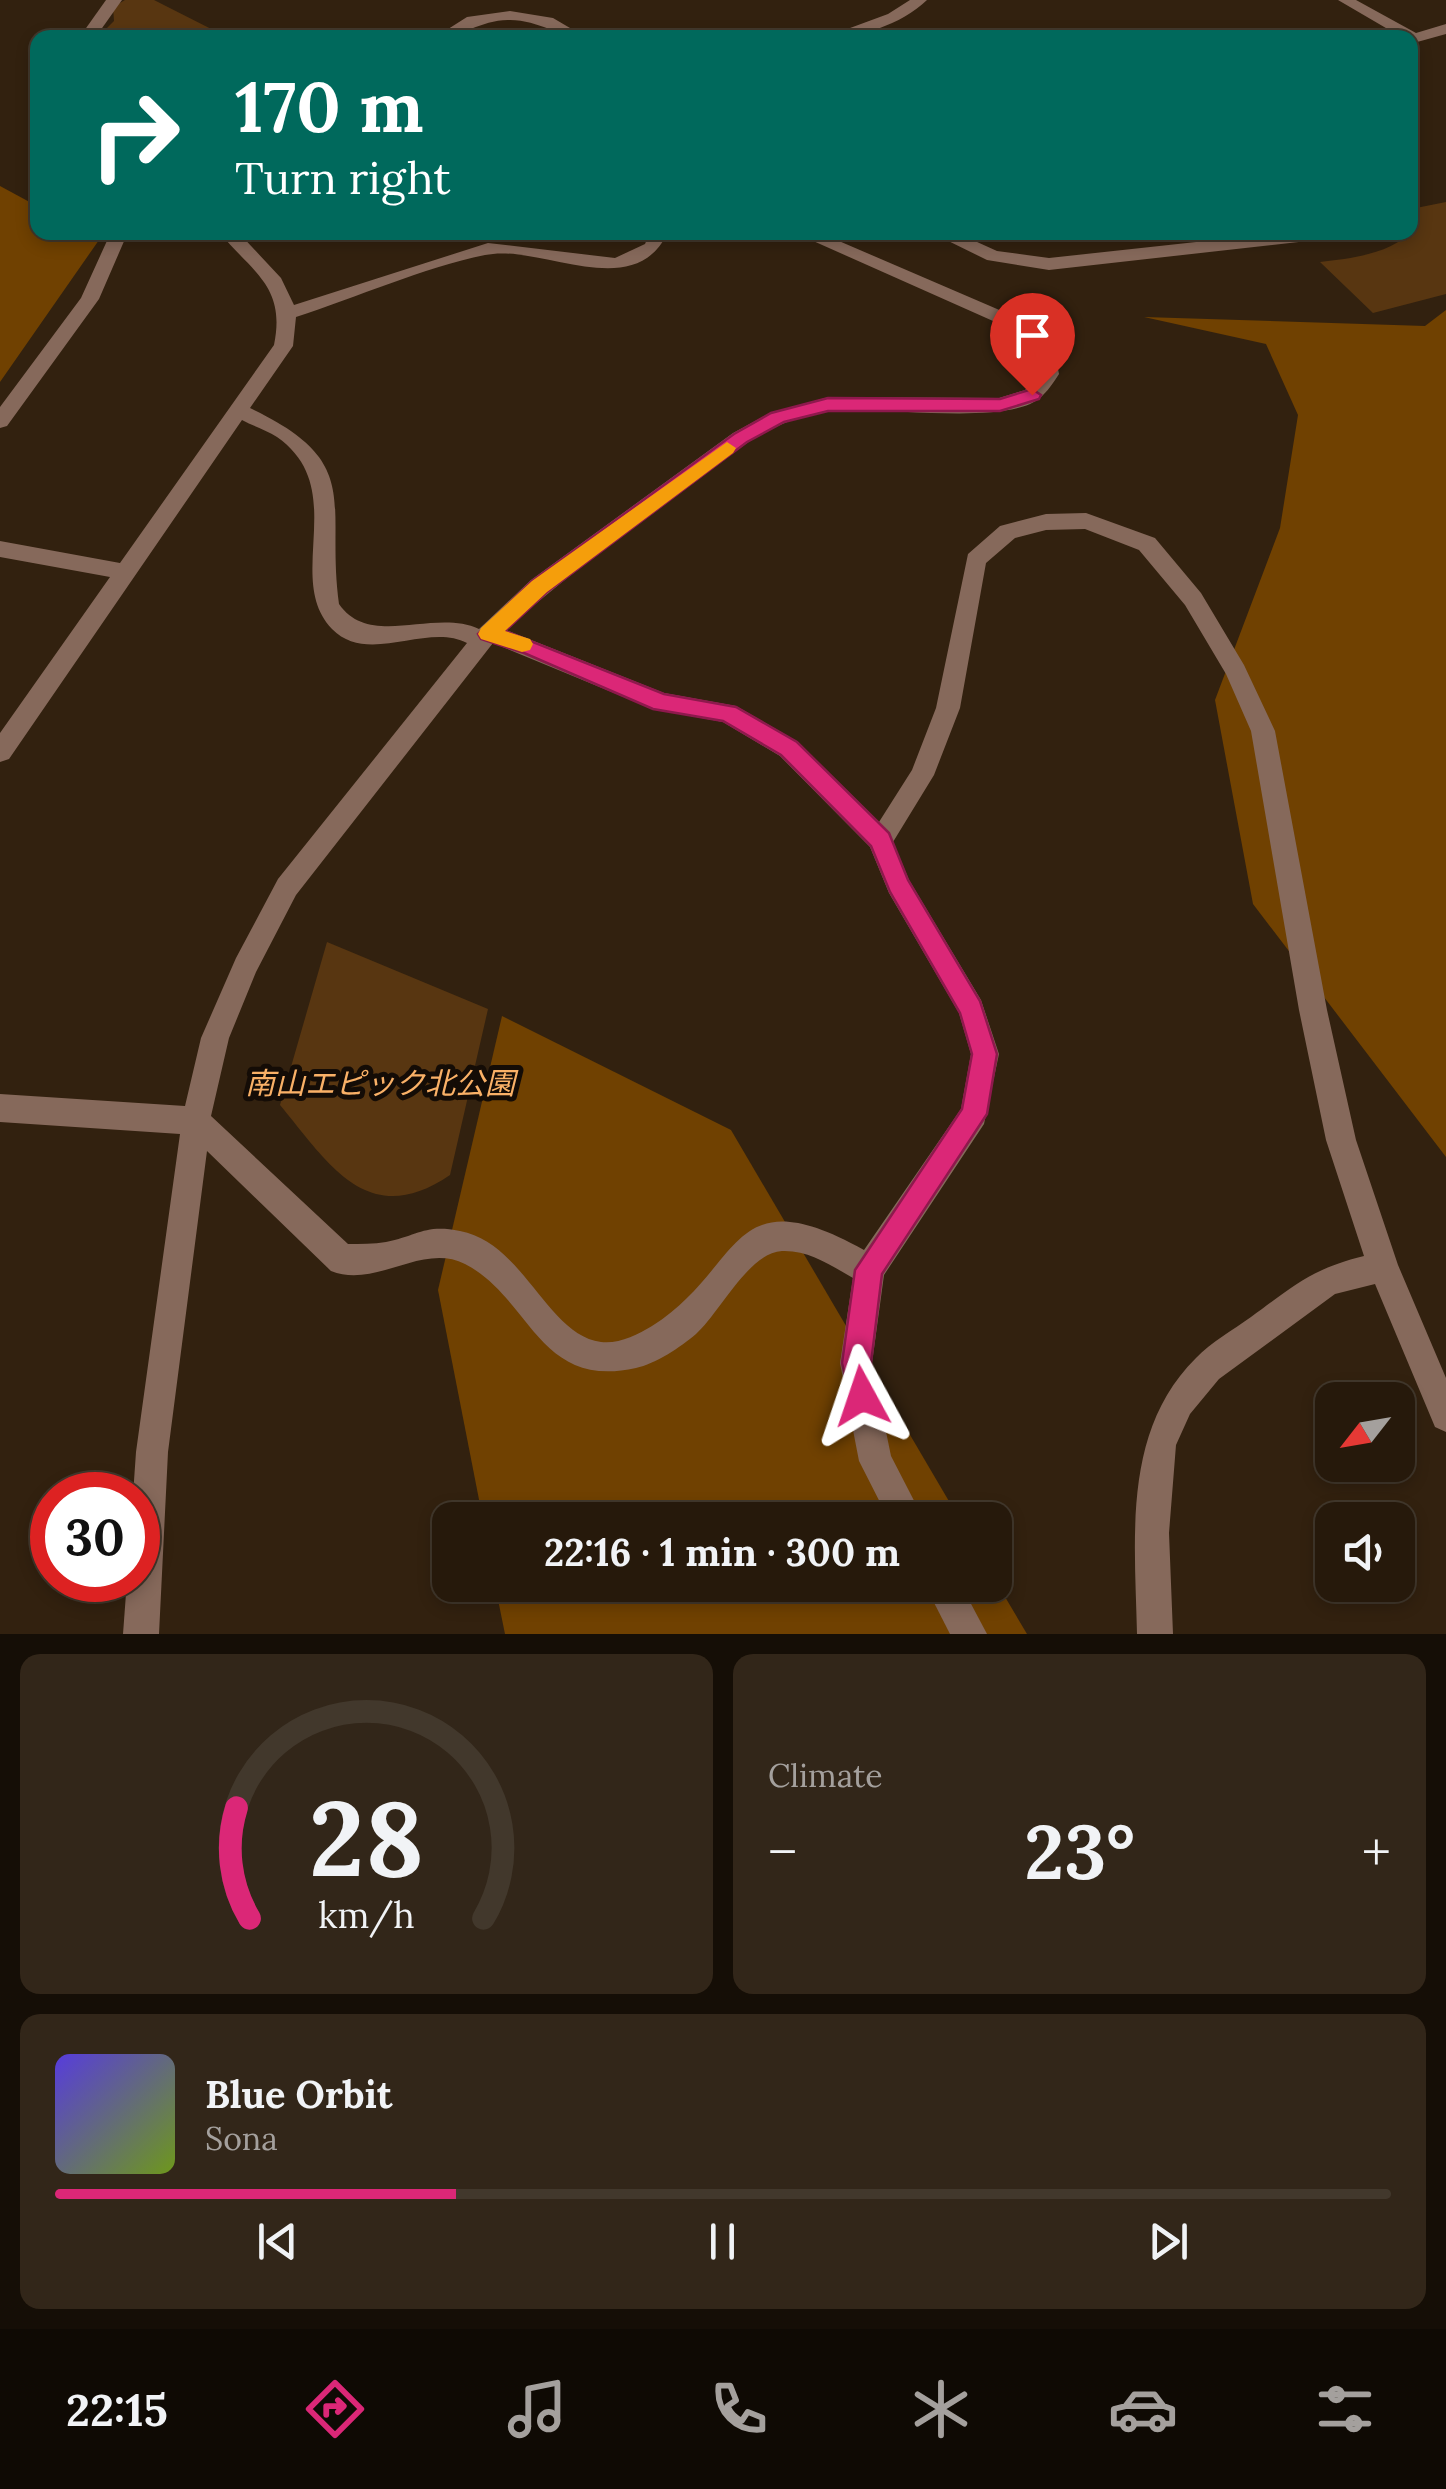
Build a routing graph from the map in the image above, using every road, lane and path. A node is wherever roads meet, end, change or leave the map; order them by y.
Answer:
1 (114, 0) edge
2 (920, 0) edge
3 (1345, 0) edge
4 (1446, 29) edge
5 (94, 30) edge
6 (453, 30) edge
7 (564, 30) edge
8 (853, 30) edge
9 (1399, 30) edge
10 (1418, 37) edge
11 (115, 240) edge
12 (236, 240) edge
13 (655, 240) edge
14 (822, 240) edge
15 (840, 240) edge
16 (957, 240) edge
17 (1269, 240) edge
18 (832, 244) junction
19 (288, 314) junction
20 (239, 411) junction
21 (0, 422) edge
22 (0, 549) edge
23 (126, 572) junction
24 (485, 638) junction
25 (0, 752) edge
26 (880, 840) junction
27 (0, 1108) edge
28 (196, 1120) junction
29 (1383, 1267) junction
30 (869, 1270) junction
31 (1446, 1416) edge
32 (897, 1502) edge
33 (952, 1602) edge
34 (140, 1634) edge
35 (970, 1634) edge
36 (1155, 1634) edge

1 - 5 street
2 - 8 street
3 - 9 street
4 - 10 street
6 - 7 street
11 - 21 street
12 - 19 street
13 - 19 street
14 - 18 street
15 - 18 street
16 - 17 street
18 - 24 street
19 - 20 street
20 - 23 street
20 - 24 street
22 - 23 street
23 - 25 street
24 - 26 street
24 - 28 street
26 - 29 street
26 - 30 street
27 - 28 street
28 - 30 street
28 - 34 street
29 - 31 street
29 - 36 street
30 - 32 street
33 - 35 street

